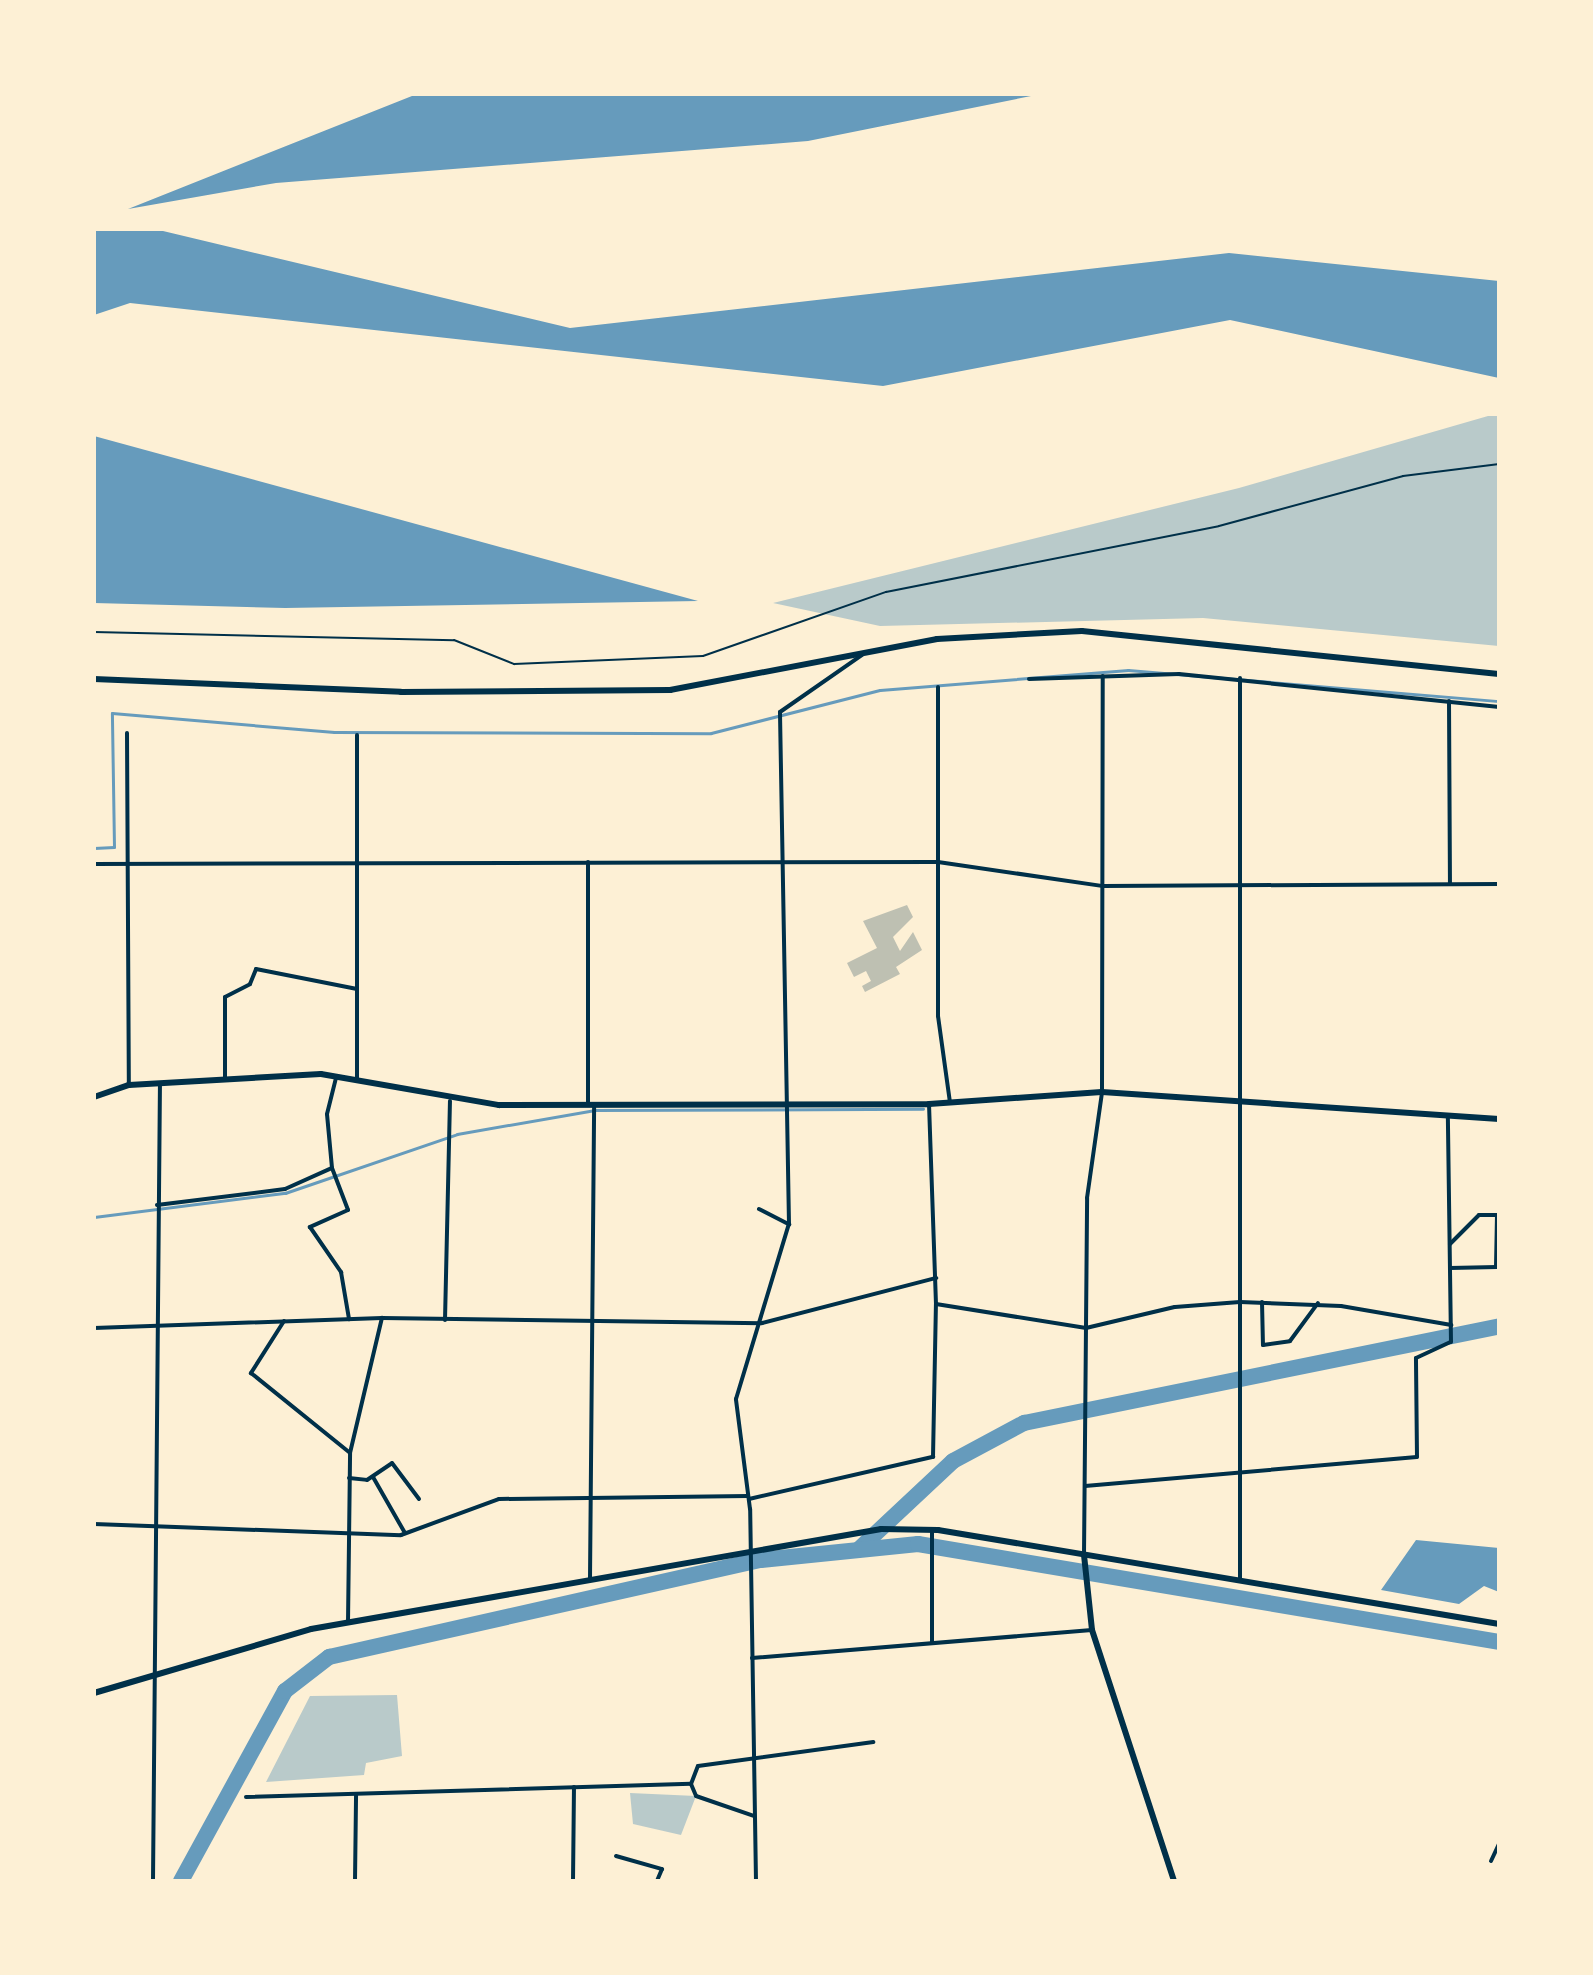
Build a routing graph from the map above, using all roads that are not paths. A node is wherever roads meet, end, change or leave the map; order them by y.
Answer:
1 (862, 655) junction
2 (1499, 674) edge
3 (1103, 676) junction
4 (1240, 678) junction
5 (94, 679) edge
6 (1029, 679) dead end
7 (938, 687) dead end
8 (1449, 701) junction
9 (1499, 707) edge
10 (127, 733) dead end
11 (357, 735) dead end
12 (781, 861) junction
13 (588, 862) junction
14 (938, 862) junction
15 (356, 863) junction
16 (94, 864) edge
17 (127, 864) junction
18 (1450, 884) junction
19 (1499, 884) edge
20 (1103, 886) junction
21 (1240, 886) junction
22 (357, 989) junction
23 (336, 1077) junction
24 (225, 1079) junction
25 (160, 1082) junction
26 (357, 1082) junction
27 (129, 1085) junction
28 (1102, 1092) junction
29 (94, 1097) edge
30 (450, 1101) junction
31 (782, 1102) junction
32 (950, 1102) junction
33 (1241, 1102) junction
34 (592, 1104) junction
35 (929, 1104) junction
36 (1448, 1116) junction
37 (1499, 1119) edge
38 (332, 1169) junction
39 (156, 1205) junction
40 (759, 1209) dead end
41 (1498, 1215) edge
42 (789, 1224) junction
43 (1450, 1244) junction
44 (1498, 1267) edge
45 (1450, 1268) junction
46 (936, 1278) junction
47 (1240, 1302) junction
48 (1262, 1302) junction
49 (1318, 1303) junction
50 (936, 1304) junction
51 (382, 1318) junction
52 (285, 1319) junction
53 (349, 1319) junction
54 (445, 1320) junction
55 (157, 1322) junction
56 (592, 1322) junction
57 (762, 1323) junction
58 (1451, 1325) junction
59 (94, 1328) edge
60 (1086, 1328) junction
61 (350, 1453) junction
62 (1242, 1473) junction
63 (373, 1477) junction
64 (349, 1478) junction
65 (1085, 1486) junction
66 (748, 1498) junction
67 (419, 1499) dead end
68 (590, 1501) junction
69 (94, 1524) edge
70 (156, 1526) junction
71 (932, 1530) junction
72 (348, 1533) junction
73 (405, 1533) junction
74 (750, 1548) junction
75 (1084, 1555) junction
76 (590, 1579) junction
77 (1240, 1581) junction
78 (348, 1623) junction
79 (1499, 1624) edge
80 (1092, 1630) junction
81 (932, 1643) junction
82 (752, 1658) junction
83 (154, 1677) junction
84 (94, 1693) edge
85 (873, 1742) dead end
86 (754, 1759) junction
87 (691, 1784) junction
88 (574, 1787) junction
89 (356, 1794) junction
90 (246, 1797) dead end
91 (754, 1816) junction
92 (1499, 1844) edge
93 (616, 1856) dead end
94 (1491, 1861) dead end
95 (153, 1881) edge
96 (355, 1881) edge
97 (573, 1881) edge
98 (657, 1881) edge
99 (756, 1881) edge
100 (1174, 1881) edge

1 - 2 street
1 - 5 street
1 - 12 street
3 - 4 street
3 - 6 street
3 - 20 street
4 - 8 street
4 - 21 street
7 - 14 street
8 - 9 street
8 - 18 street
10 - 17 street
11 - 15 street
12 - 13 street
12 - 14 street
12 - 31 street
13 - 15 street
13 - 34 street
14 - 20 street
14 - 32 street
15 - 17 street
15 - 22 street
16 - 17 street
17 - 27 street
18 - 19 street
18 - 21 street
20 - 21 street
20 - 28 street
21 - 33 street
22 - 24 street
22 - 26 street
23 - 24 street
23 - 26 street
23 - 38 street
24 - 25 street
25 - 27 street
25 - 39 street
26 - 30 street
27 - 29 street
28 - 32 street
28 - 33 street
28 - 60 street
30 - 34 street
30 - 54 street
31 - 34 street
31 - 35 street
31 - 42 street
32 - 35 street
33 - 36 street
33 - 47 street
34 - 56 street
35 - 46 street
36 - 37 street
36 - 43 street
38 - 39 street
38 - 53 street
39 - 55 street
40 - 42 street
41 - 43 street
41 - 44 street
42 - 57 street
43 - 45 street
44 - 45 street
45 - 58 street
46 - 50 street
46 - 57 street
47 - 48 street
47 - 60 street
47 - 62 street
48 - 49 street
48 - 49 street
49 - 58 street
50 - 60 street
50 - 66 street
51 - 53 street
51 - 54 street
51 - 61 street
52 - 53 street
52 - 55 street
52 - 61 street
54 - 56 street
55 - 59 street
55 - 70 street
56 - 57 street
56 - 68 street
57 - 66 street
58 - 62 street
60 - 65 street
61 - 64 street
62 - 65 street
62 - 77 street
63 - 64 street
63 - 67 street
63 - 73 street
64 - 72 street
65 - 75 street
66 - 68 street
66 - 74 street
68 - 73 street
68 - 76 street
69 - 70 street
70 - 72 street
70 - 83 street
71 - 74 street
71 - 75 street
71 - 81 street
72 - 73 street
72 - 78 street
74 - 76 street
74 - 82 street
75 - 77 street
75 - 80 street
76 - 78 street
77 - 79 street
78 - 83 street
80 - 81 street
80 - 100 street
81 - 82 street
82 - 86 street
83 - 84 street
83 - 95 street
85 - 86 street
86 - 87 street
86 - 91 street
87 - 88 street
87 - 91 street
88 - 89 street
88 - 97 street
89 - 90 street
89 - 96 street
91 - 99 street
92 - 94 street
93 - 98 street

